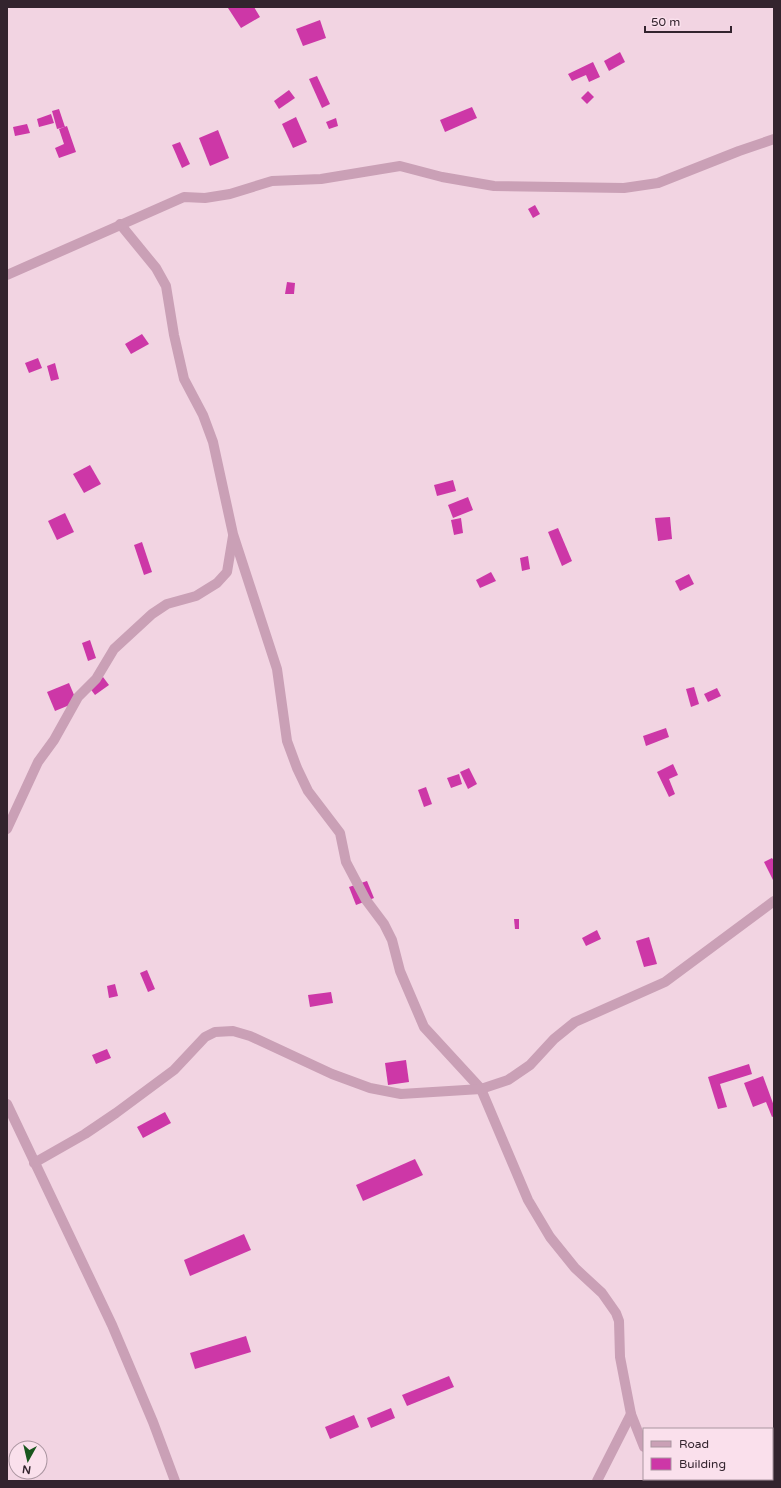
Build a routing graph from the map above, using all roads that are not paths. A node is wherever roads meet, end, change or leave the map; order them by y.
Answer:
1 (774, 139) edge
2 (120, 224) junction
3 (7, 275) edge
4 (233, 534) junction
5 (7, 829) edge
6 (774, 902) edge
7 (481, 1089) junction
8 (7, 1104) edge
9 (34, 1163) junction
10 (631, 1414) junction
11 (643, 1444) edge
12 (175, 1481) edge
13 (597, 1481) edge

1 - 2 street
2 - 3 street
2 - 4 street
4 - 5 street
4 - 7 street
6 - 7 street
7 - 9 street
7 - 10 street
8 - 9 street
9 - 12 street
10 - 11 street
10 - 13 street

